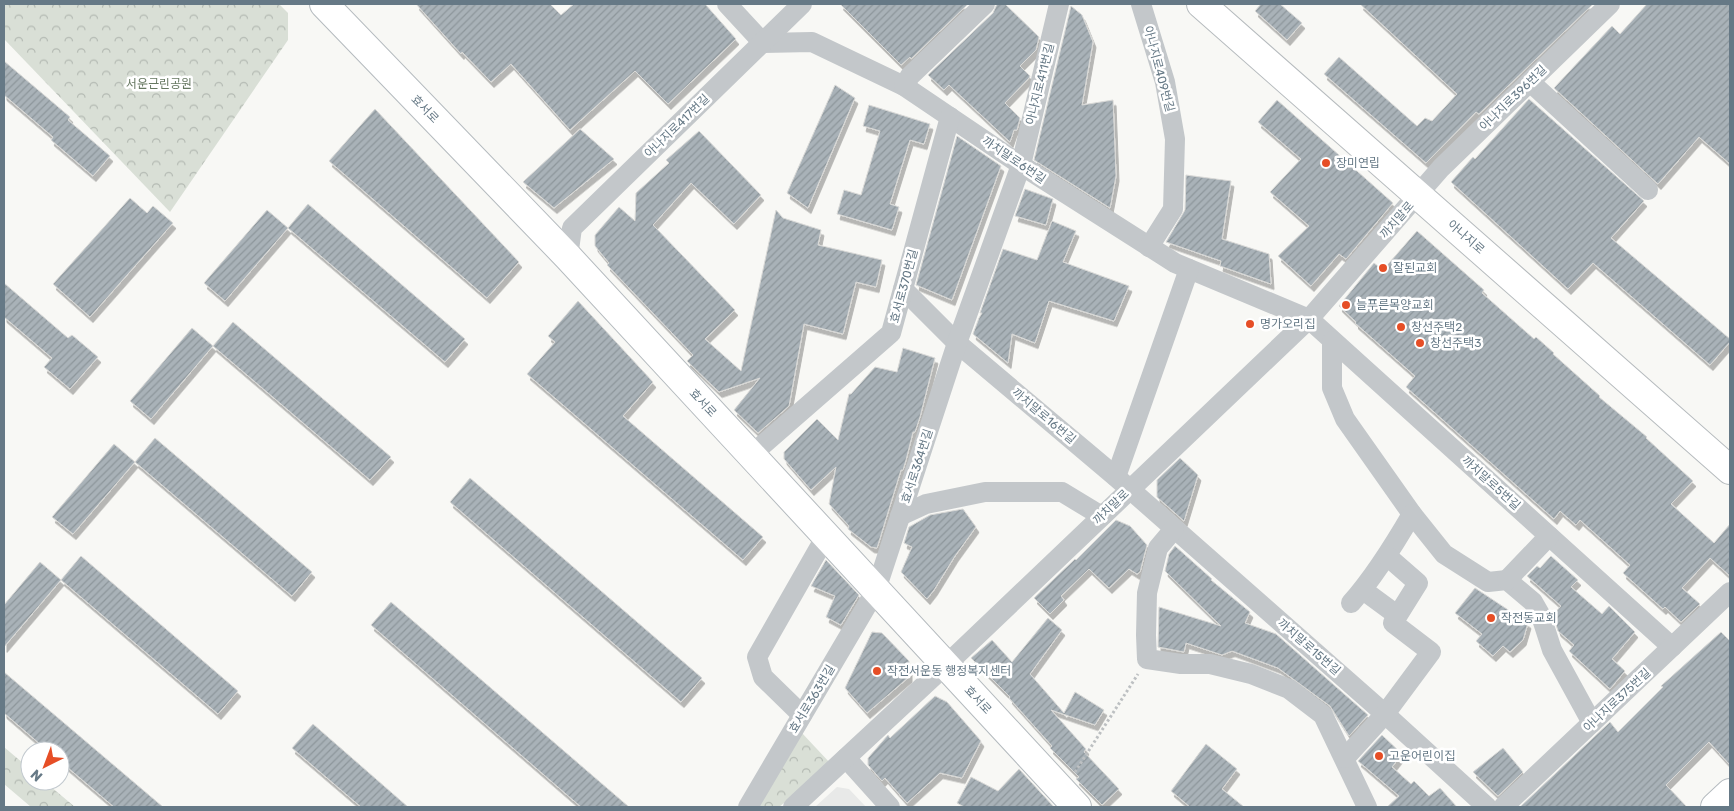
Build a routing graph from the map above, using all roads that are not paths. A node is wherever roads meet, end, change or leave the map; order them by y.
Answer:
1 (324, 4) edge
2 (727, 4) edge
3 (802, 4) edge
4 (985, 4) edge
5 (1059, 4) edge
6 (1141, 4) edge
7 (1201, 4) edge
8 (1610, 4) edge
9 (763, 42) junction
10 (1530, 82) junction
11 (904, 86) junction
12 (950, 117) junction
13 (1020, 165) junction
14 (1648, 190) dead end
15 (1418, 195) junction
16 (1149, 247) junction
17 (568, 257) junction
18 (1189, 269) junction
19 (903, 289) junction
20 (1309, 319) junction
21 (1332, 341) junction
22 (957, 343) junction
23 (751, 455) junction
24 (1730, 470) edge
25 (1123, 483) junction
26 (1412, 514) junction
27 (1103, 515) junction
28 (900, 516) junction
29 (1174, 528) junction
30 (826, 536) junction
31 (1549, 536) junction
32 (1387, 556) junction
33 (1507, 580) junction
34 (876, 590) junction
35 (1730, 592) edge
36 (1397, 615) junction
37 (1672, 647) junction
38 (946, 665) junction
39 (1385, 714) junction
40 (802, 715) junction
41 (1592, 723) junction
42 (846, 758) junction
43 (1345, 758) junction
44 (1730, 793) edge
45 (1070, 799) edge
46 (748, 807) edge
47 (793, 807) edge
48 (890, 807) edge
49 (1367, 807) edge
50 (1487, 807) edge
51 (1503, 807) edge
52 (1715, 807) edge

1 - 17 street, 효서로
2 - 9 street
3 - 9 street, 아나지로417번길
4 - 11 street
5 - 13 street, 아나지로411번길
6 - 16 street, 아나지로409번길
7 - 15 street, 아나지로
8 - 10 street, 아나지로396번길
9 - 11 street, 까치말로6번길
9 - 17 street, 아나지로417번길
10 - 14 street
10 - 15 street, 아나지로396번길
11 - 12 street, 까치말로6번길
12 - 13 street, 까치말로6번길
12 - 19 street, 효서로370번길
13 - 16 street, 까치말로6번길
13 - 22 street, 아나지로411번길
15 - 20 street, 까치말로
15 - 24 street, 아나지로
16 - 18 street, 까치말로6번길
17 - 23 street, 효서로
18 - 20 street, 까치말로6번길
18 - 25 street
19 - 22 street, 까치말로16번길
19 - 23 street, 효서로370번길
20 - 21 street, 까치말로5번길
20 - 25 street, 까치말로
21 - 26 street
21 - 31 street, 까치말로5번길
22 - 25 street, 까치말로16번길
22 - 28 street, 효서로364번길
23 - 30 street, 효서로
25 - 27 street, 까치말로
25 - 29 street, 까치말로15번길
26 - 32 street
26 - 33 street
27 - 28 street
27 - 38 street, 까치말로
28 - 34 street, 효서로364번길
29 - 39 street, 까치말로15번길
29 - 43 street
30 - 34 street, 효서로
30 - 40 street
31 - 33 street
31 - 37 street, 까치말로5번길
32 - 36 street
32 - 36 street
33 - 41 street
34 - 38 street, 효서로
34 - 40 street, 효서로363번길
35 - 37 street, 아나지로375번길
36 - 39 street
37 - 41 street, 아나지로375번길
38 - 42 street, 까치말로
38 - 45 street, 효서로
39 - 43 street
39 - 50 street, 까치말로15번길
40 - 46 street, 효서로363번길
41 - 51 street, 아나지로375번길
42 - 47 street, 까치말로
42 - 48 street
43 - 49 street
44 - 52 street

